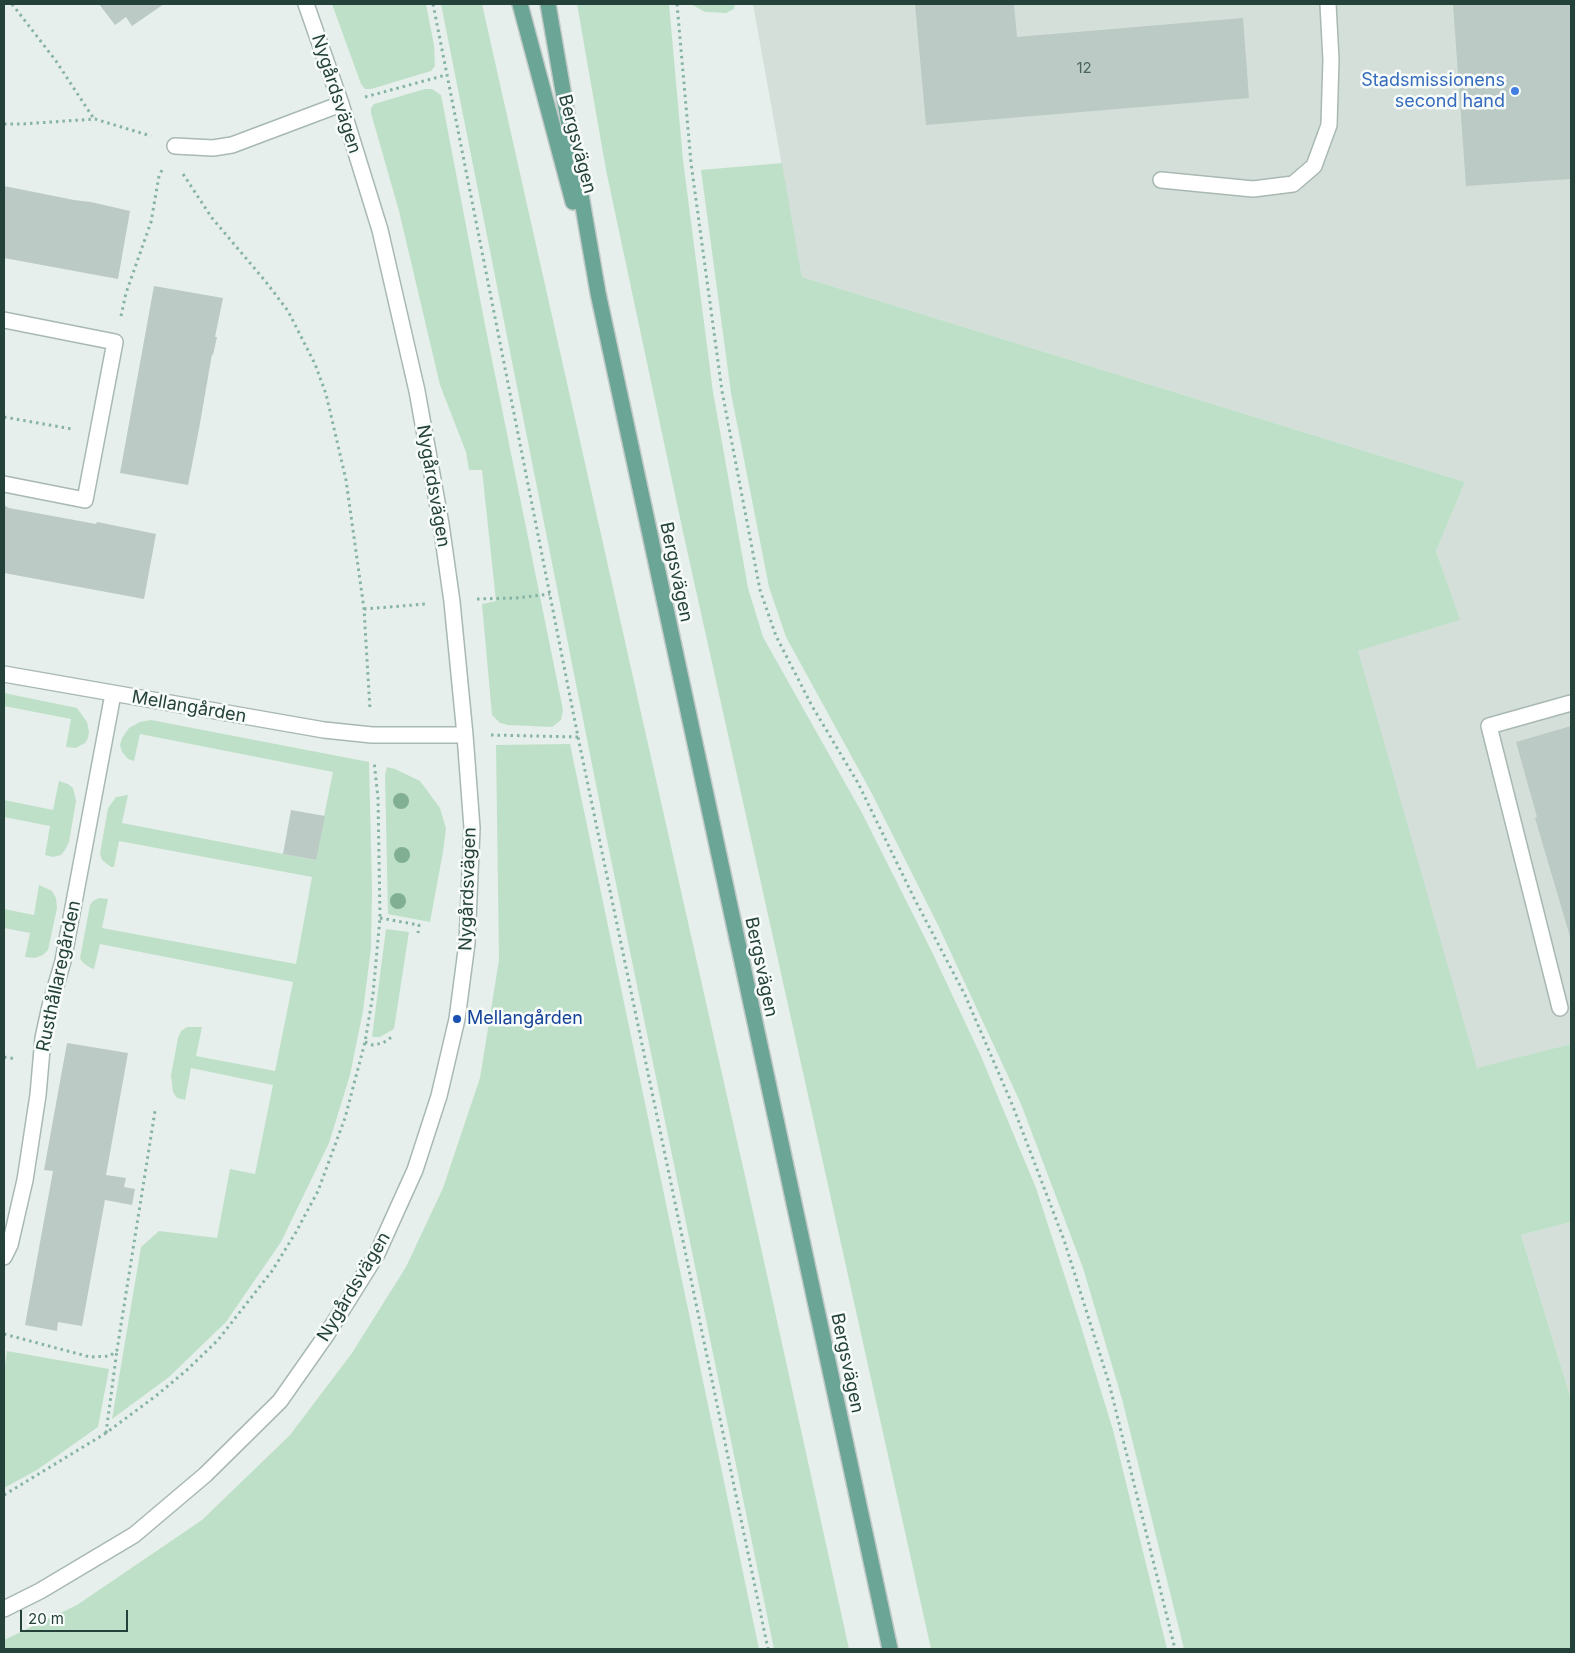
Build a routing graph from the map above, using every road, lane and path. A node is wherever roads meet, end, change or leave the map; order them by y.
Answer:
1 (12, 4) edge
2 (306, 4) edge
3 (433, 4) edge
4 (520, 4) edge
5 (548, 4) edge
6 (677, 4) edge
7 (1328, 4) edge
8 (446, 75) junction
9 (341, 104) junction
10 (94, 119) junction
11 (4, 124) edge
12 (175, 146) junction
13 (1161, 180) dead end
14 (598, 293) junction
15 (4, 320) edge
16 (115, 342) junction
17 (4, 417) edge
18 (98, 433) junction
19 (4, 484) edge
20 (550, 594) junction
21 (491, 597) dead end
22 (4, 674) edge
23 (114, 694) junction
24 (1571, 703) edge
25 (372, 735) junction
26 (465, 735) junction
27 (578, 737) junction
28 (380, 918) junction
29 (418, 933) dead end
30 (1560, 1008) dead end
31 (393, 1036) dead end
32 (365, 1042) junction
33 (155, 1111) dead end
34 (4, 1257) edge
35 (4, 1334) edge
36 (117, 1350) junction
37 (106, 1433) junction
38 (4, 1495) edge
39 (4, 1609) edge
40 (768, 1649) edge
41 (890, 1649) edge
42 (1175, 1649) edge

1 - 10 path
2 - 9 street, Nygårdsvägen
3 - 8 path
4 - 14 main road, Bergsvägen
5 - 14 main road, Bergsvägen
6 - 42 path
7 - 13 street
8 - 9 path
8 - 20 path
9 - 12 street
9 - 26 street, Nygårdsvägen
10 - 11 path
10 - 12 path
12 - 16 path
12 - 25 path
14 - 41 main road, Bergsvägen
15 - 16 street
16 - 18 street
17 - 18 path
18 - 19 street
20 - 21 path
20 - 27 path
22 - 23 street, Mellangården
23 - 25 street, Mellangården
23 - 34 street, Rusthållaregården
24 - 30 street
25 - 26 street, Mellangården
25 - 28 path
26 - 27 path
26 - 39 street, Nygårdsvägen
27 - 40 path
28 - 29 path
28 - 32 path
31 - 32 path
32 - 37 path
33 - 36 path
35 - 36 path
36 - 37 path
37 - 38 path

